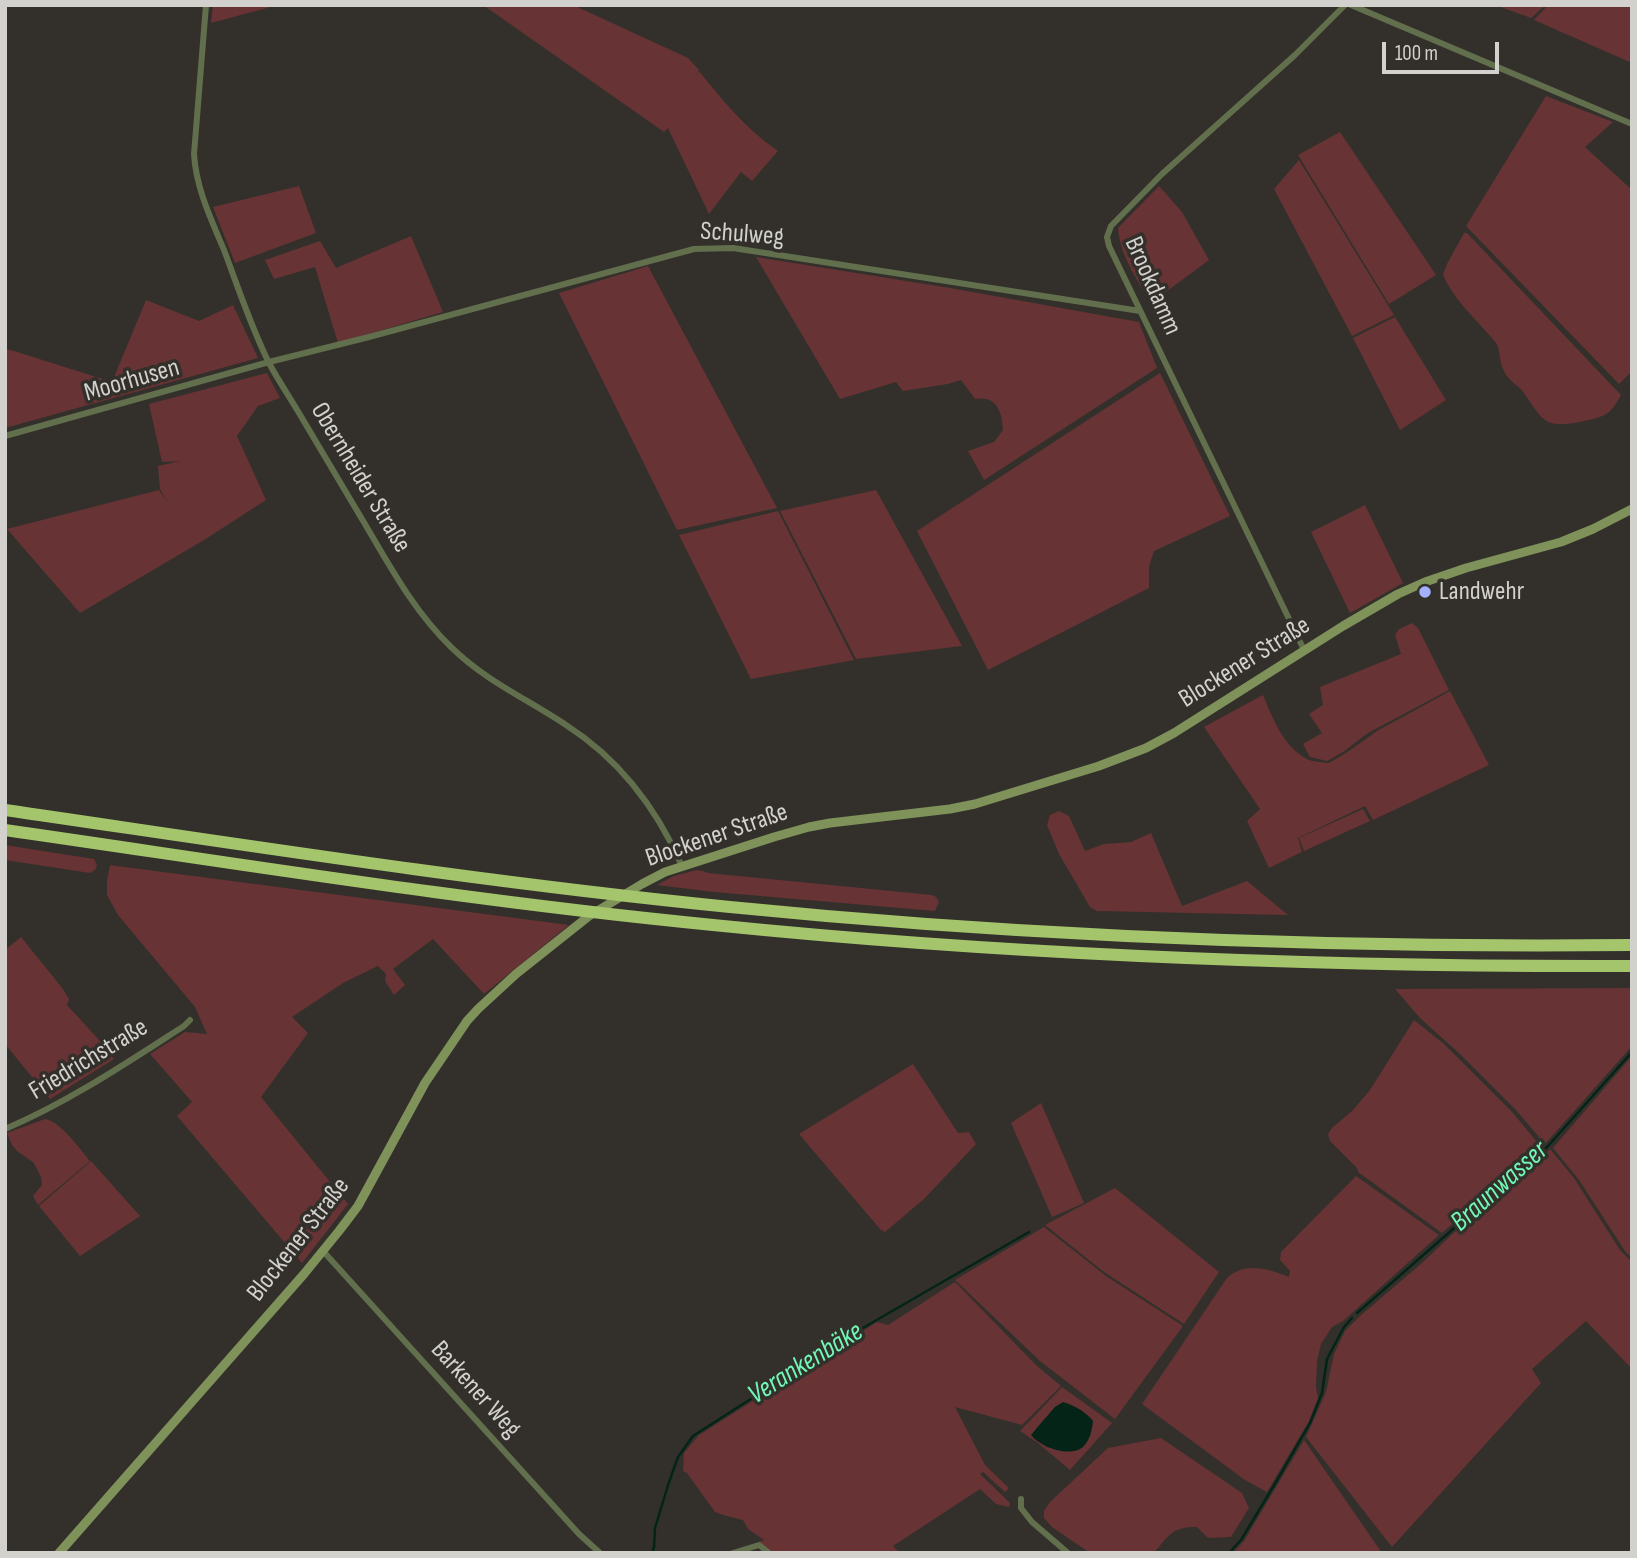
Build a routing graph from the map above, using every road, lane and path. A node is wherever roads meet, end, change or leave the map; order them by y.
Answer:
1 (206, 5) edge
2 (1345, 5) edge
3 (1351, 5) edge
4 (1632, 124) edge
5 (1140, 311) junction
6 (269, 362) junction
7 (5, 436) edge
8 (1632, 509) edge
9 (1304, 650) junction
10 (5, 810) edge
11 (5, 830) edge
12 (682, 866) junction
13 (1632, 945) edge
14 (1632, 966) edge
15 (190, 1020) dead end
16 (5, 1129) edge
17 (323, 1251) junction
18 (1021, 1499) dead end
19 (59, 1553) edge
20 (600, 1553) edge
21 (733, 1553) edge
22 (769, 1553) edge
23 (1068, 1553) edge

1 - 6 street, Obernheider Straße
2 - 5 street, Brookdamm
3 - 4 street
5 - 6 street, Schulweg
5 - 9 street, Brookdamm
6 - 7 street, Moorhusen
6 - 12 street, Obernheider Straße
8 - 9 street, Blockener Straße
9 - 12 street, Blockener Straße
10 - 13 highway
11 - 14 highway
12 - 17 street, Blockener Straße
15 - 16 street, Friedrichstraße
17 - 19 street, Blockener Straße
17 - 20 street, Barkener Weg
18 - 23 street
21 - 22 street

